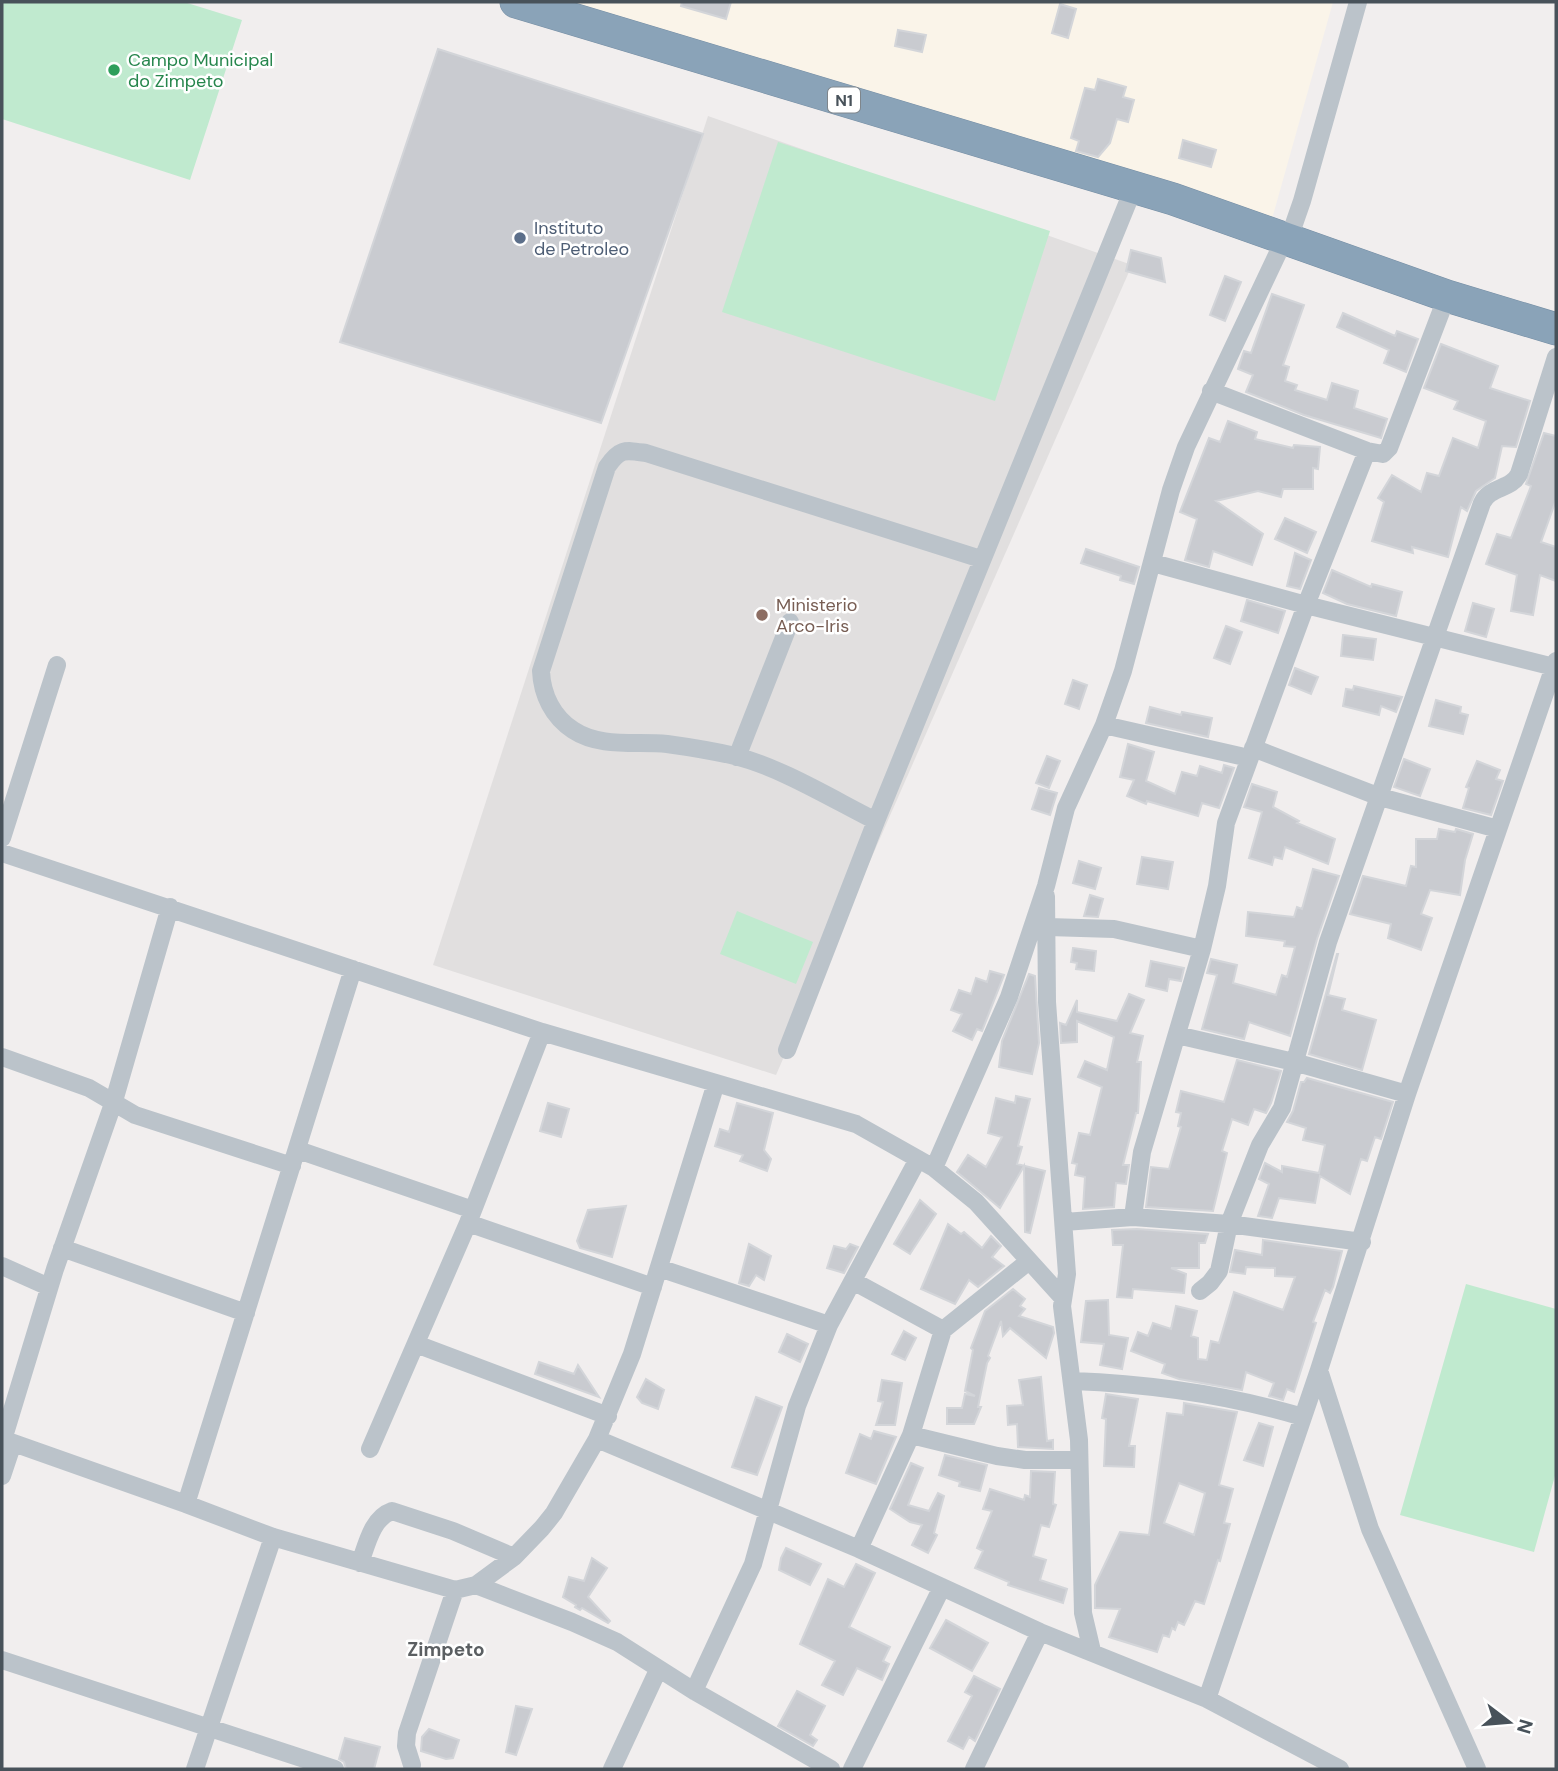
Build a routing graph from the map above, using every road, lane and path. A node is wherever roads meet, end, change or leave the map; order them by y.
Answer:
1 (516, 2) edge
2 (1358, 2) edge
3 (1134, 187) junction
4 (1285, 238) junction
5 (1447, 296) junction
6 (1556, 329) edge
7 (1556, 357) edge
8 (1211, 391) junction
9 (1367, 451) junction
10 (981, 559) junction
11 (1153, 564) junction
12 (1306, 606) junction
13 (790, 622) dead end
14 (1436, 637) junction
15 (1555, 664) edge
16 (57, 665) dead end
17 (1104, 725) junction
18 (1251, 753) junction
19 (737, 757) junction
20 (1380, 797) junction
21 (876, 821) junction
22 (1498, 829) junction
23 (2, 838) edge
24 (2, 853) edge
25 (1046, 886) junction
26 (170, 907) junction
27 (1048, 927) junction
28 (1202, 948) junction
29 (352, 968) junction
30 (542, 1032) junction
31 (1177, 1035) junction
32 (787, 1050) dead end
33 (2, 1057) edge
34 (1294, 1062) junction
35 (716, 1083) junction
36 (1407, 1094) junction
37 (114, 1101) junction
38 (295, 1158) junction
39 (918, 1159) junction
40 (934, 1168) junction
41 (470, 1217) junction
42 (1133, 1217) junction
43 (1064, 1222) junction
44 (1229, 1224) junction
45 (1362, 1242) junction
46 (62, 1248) junction
47 (1029, 1261) junction
48 (2, 1266) edge
49 (659, 1268) junction
50 (853, 1281) junction
51 (49, 1287) junction
52 (653, 1287) junction
53 (1200, 1292) dead end
54 (1062, 1297) junction
55 (246, 1313) junction
56 (829, 1325) junction
57 (943, 1330) junction
58 (416, 1344) junction
59 (1319, 1370) junction
60 (1073, 1381) junction
61 (608, 1416) junction
62 (1303, 1417) junction
63 (911, 1435) junction
64 (597, 1438) junction
65 (6, 1441) edge
66 (370, 1449) dead end
67 (1079, 1460) junction
68 (2, 1476) edge
69 (186, 1503) junction
70 (767, 1510) junction
71 (273, 1537) junction
72 (859, 1549) junction
73 (514, 1557) junction
74 (360, 1563) junction
75 (476, 1584) junction
76 (942, 1587) junction
77 (455, 1590) junction
78 (1040, 1632) junction
79 (1092, 1651) junction
80 (2, 1660) edge
81 (659, 1670) junction
82 (694, 1690) junction
83 (1207, 1699) junction
84 (210, 1727) junction
85 (415, 1768) edge
86 (195, 1769) edge
87 (335, 1769) edge
88 (612, 1769) edge
89 (831, 1769) edge
90 (852, 1769) edge
91 (974, 1769) edge
92 (1340, 1769) edge
93 (1477, 1769) edge

1 - 3 highway, N1
2 - 4 street
3 - 4 highway, N1
3 - 10 street
4 - 5 highway, N1
4 - 8 street
5 - 6 highway, N1
5 - 9 street
7 - 14 street
8 - 9 street
8 - 11 street
9 - 12 street
10 - 19 street
10 - 21 street
11 - 12 street
11 - 17 street
12 - 14 street
12 - 18 street
13 - 19 street
14 - 15 street
14 - 20 street
15 - 22 street
16 - 23 street
17 - 18 street
17 - 25 street
18 - 20 street
18 - 28 street
19 - 21 street
20 - 22 street
20 - 34 street
21 - 32 street
22 - 36 street
24 - 26 street
25 - 27 street
25 - 40 street
26 - 29 street
26 - 37 street
27 - 28 street
27 - 43 street
28 - 31 street
29 - 30 street
29 - 38 street
30 - 35 street
30 - 41 street
31 - 34 street
31 - 42 street
33 - 37 street
34 - 36 street
34 - 44 street
35 - 39 street
35 - 49 street
36 - 45 street
37 - 38 street
37 - 46 street
38 - 41 street
38 - 55 street
39 - 40 street
39 - 50 street
40 - 47 street
41 - 52 street
41 - 58 street
42 - 43 street
42 - 44 street
43 - 54 street
44 - 45 street
44 - 53 street
45 - 59 street
46 - 51 street
46 - 55 street
47 - 54 street
47 - 57 street
48 - 51 street
49 - 52 street
49 - 56 street
50 - 56 street
50 - 57 street
51 - 65 street
52 - 61 street
54 - 60 street
55 - 69 street
56 - 70 street
57 - 63 street
58 - 61 street
58 - 66 street
59 - 62 street
59 - 93 street
60 - 62 street
60 - 67 street
61 - 64 street
62 - 83 street
63 - 67 street
63 - 72 street
64 - 70 street
64 - 73 street
65 - 68 street
65 - 69 street
67 - 79 street
69 - 71 street
70 - 72 street
70 - 82 street
71 - 74 street
71 - 84 street
72 - 76 street
73 - 74 street
73 - 75 street
74 - 77 street
75 - 77 street
75 - 81 street
76 - 78 street
76 - 90 street
77 - 85 street
78 - 79 street
78 - 91 street
79 - 83 street
80 - 84 street
81 - 82 street
81 - 88 street
82 - 89 street
83 - 92 street
84 - 86 street
84 - 87 street

